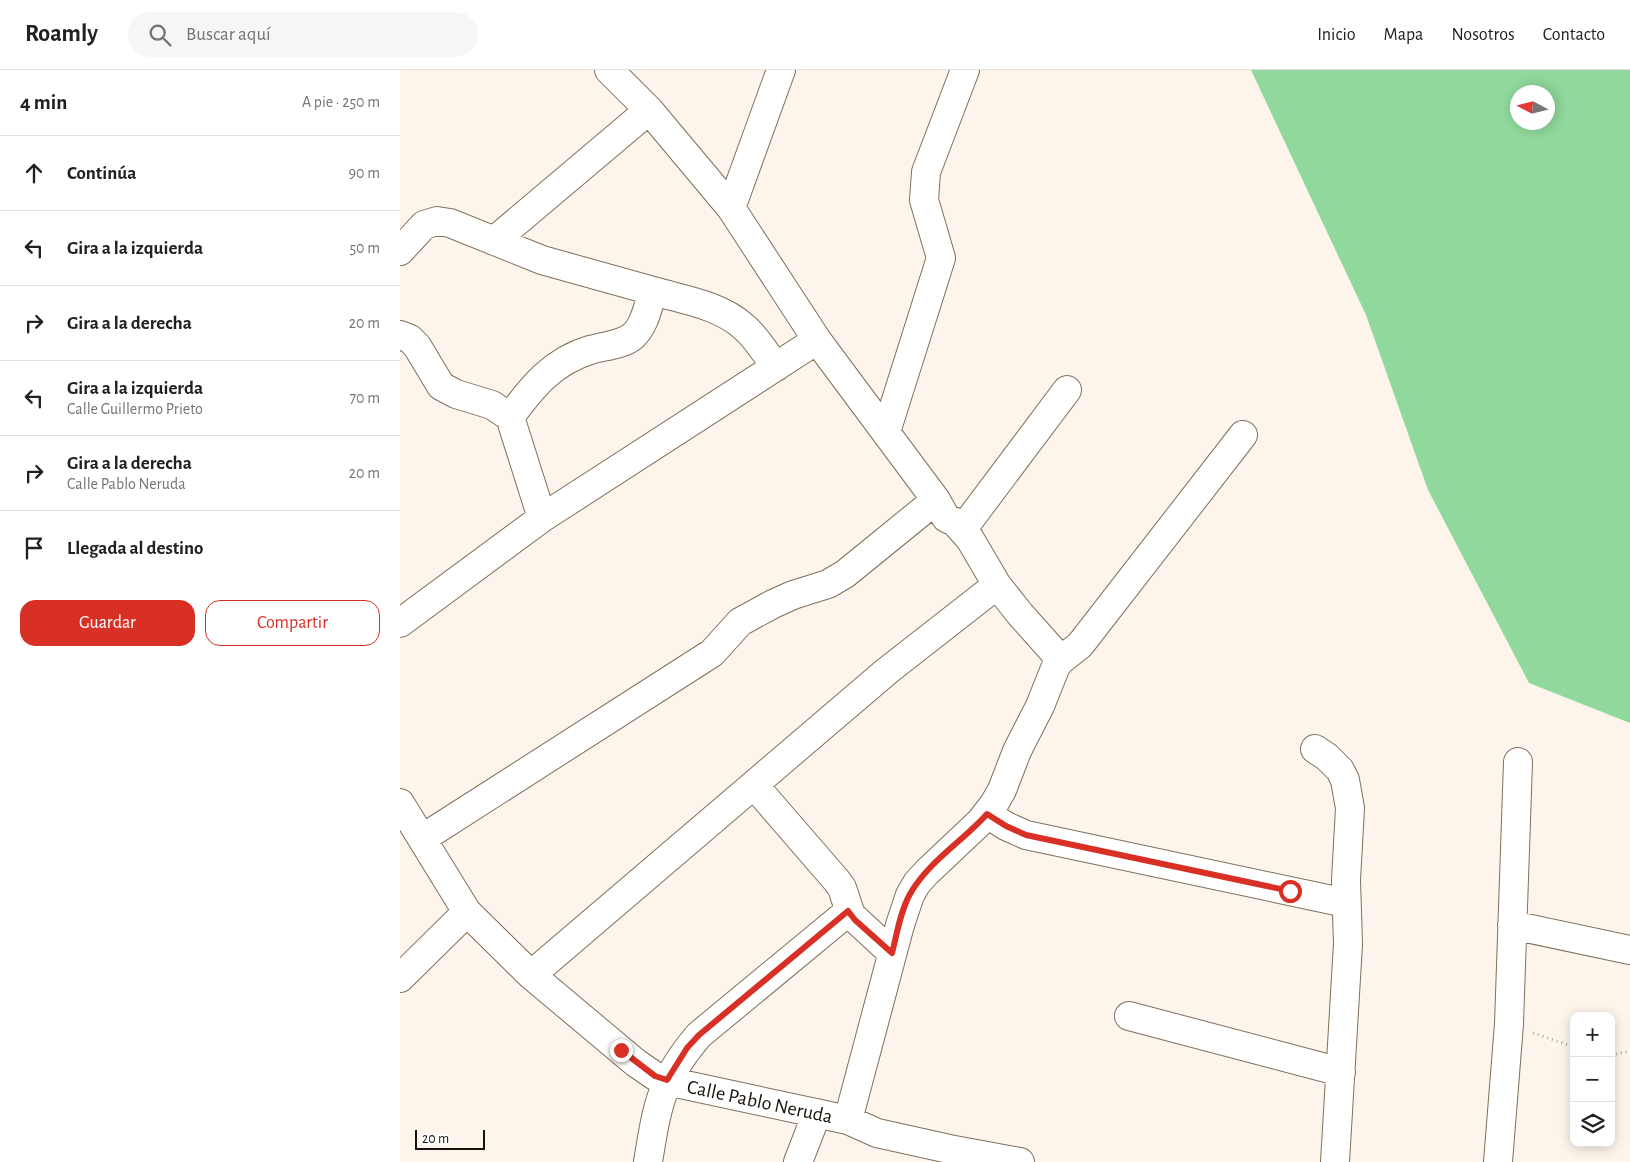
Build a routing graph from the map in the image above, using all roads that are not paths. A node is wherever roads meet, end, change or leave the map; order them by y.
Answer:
1 (781, 70) edge
2 (965, 70) edge
3 (610, 71) edge
4 (649, 110) junction
5 (731, 208) junction
6 (494, 241) junction
7 (400, 251) edge
8 (654, 291) junction
9 (400, 335) edge
10 (816, 340) junction
11 (776, 367) junction
12 (1067, 390) dead end
13 (510, 417) junction
14 (886, 432) junction
15 (1243, 435) dead end
16 (936, 500) junction
17 (542, 518) junction
18 (962, 530) junction
19 (996, 585) junction
20 (400, 622) edge
21 (1061, 660) junction
22 (1315, 749) dead end
23 (1518, 762) dead end
24 (754, 785) junction
25 (987, 814) junction
26 (409, 820) edge
27 (1346, 902) junction
28 (848, 911) junction
29 (466, 912) junction
30 (1512, 925) junction
31 (1630, 950) edge
32 (892, 953) junction
33 (531, 975) junction
34 (400, 978) edge
35 (1129, 1016) dead end
36 (1340, 1072) junction
37 (667, 1080) junction
38 (817, 1113) junction
39 (848, 1120) junction
40 (948, 1156) edge
41 (648, 1162) edge
42 (798, 1162) edge
43 (1020, 1162) edge
44 (1335, 1162) edge
45 (1498, 1162) edge

1 - 5 street
2 - 14 street
3 - 4 street
4 - 5 street
4 - 6 street
5 - 10 street
6 - 7 street
6 - 8 street
8 - 11 street
8 - 13 street
9 - 13 street
10 - 11 street
10 - 14 street
11 - 17 street
12 - 18 street
13 - 17 street
14 - 16 street
15 - 21 street
16 - 18 street
16 - 26 street
17 - 20 street
18 - 19 street
19 - 21 street
19 - 24 street
21 - 25 street
22 - 27 street
23 - 30 street
24 - 28 street
24 - 33 street
25 - 27 street
25 - 32 street
26 - 29 street, Calle Pablo Neruda
27 - 36 street
28 - 32 street
28 - 37 street
29 - 33 street, Calle Pablo Neruda
29 - 34 street
30 - 31 street
30 - 45 street
32 - 39 street
33 - 37 street, Calle Pablo Neruda
35 - 36 street
36 - 44 street
37 - 38 street, Calle Pablo Neruda
37 - 41 street
38 - 39 street, Calle Pablo Neruda
38 - 42 street
39 - 40 street, Calle Pablo Neruda
40 - 43 street, Calle Pablo Neruda

